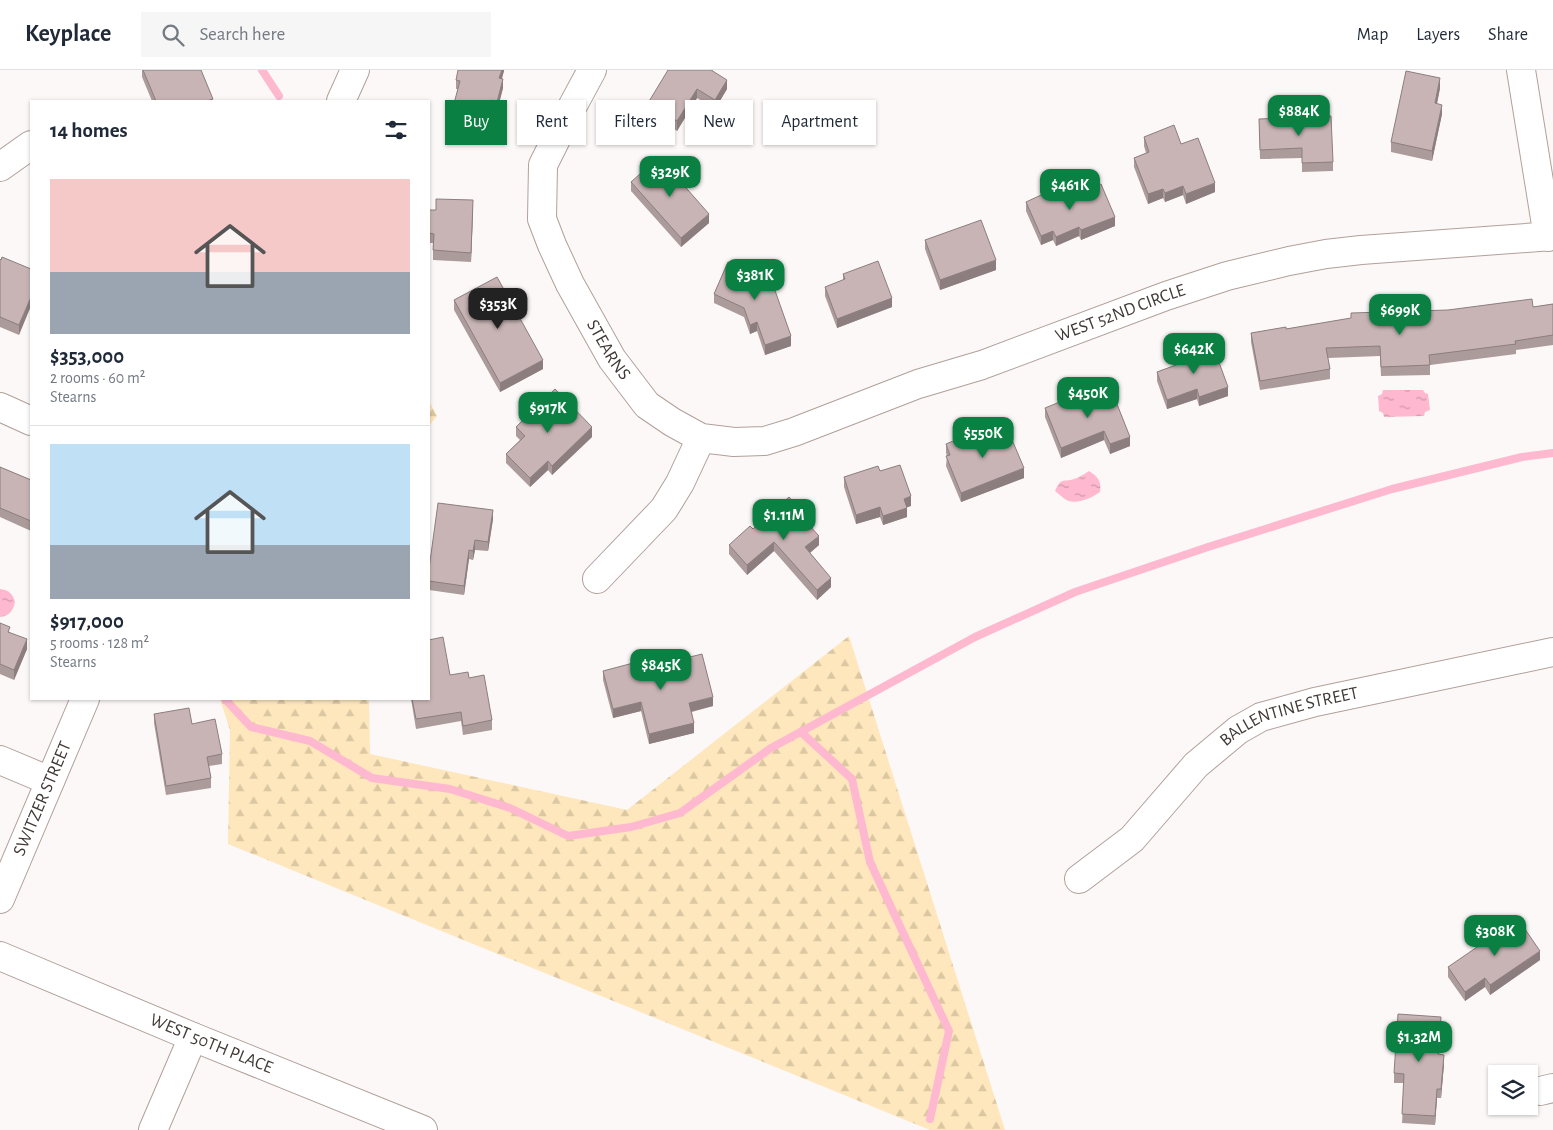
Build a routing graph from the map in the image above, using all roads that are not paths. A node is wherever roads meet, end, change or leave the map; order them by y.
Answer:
1 (355, 70) edge
2 (592, 70) edge
3 (1521, 70) edge
4 (341, 100) edge
5 (30, 146) edge
6 (0, 167) edge
7 (1551, 236) edge
8 (0, 407) edge
9 (30, 421) edge
10 (700, 438) junction
11 (597, 579) dead end
12 (1553, 652) edge
13 (86, 700) edge
14 (0, 760) edge
15 (50, 781) junction
16 (1079, 879) dead end
17 (0, 899) edge
18 (0, 956) edge
19 (193, 1037) junction
20 (153, 1130) edge
21 (423, 1130) edge

1 - 4 street
2 - 10 street, STEARNS
3 - 7 street
5 - 6 street
7 - 10 street, WEST 52ND CIRCLE
8 - 9 street
10 - 11 street
12 - 16 street, BALLENTINE STREET
13 - 15 street, SWITZER STREET
14 - 15 street
15 - 17 street, SWITZER STREET
18 - 19 street, WEST 50TH PLACE
19 - 20 street
19 - 21 street, WEST 50TH PLACE

